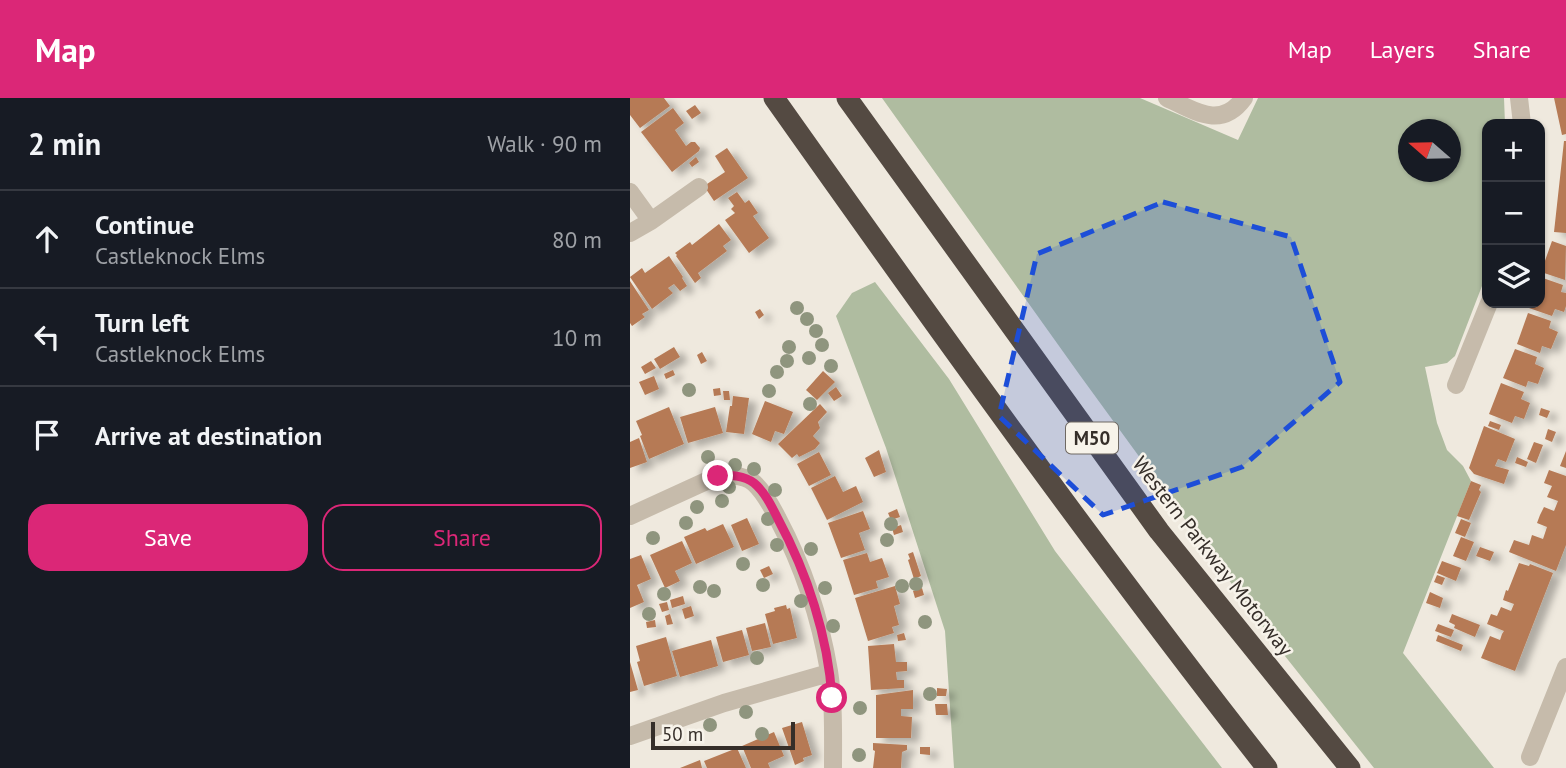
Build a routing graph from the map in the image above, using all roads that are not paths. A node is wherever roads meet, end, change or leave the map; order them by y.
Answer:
1 (774, 98) edge
2 (847, 98) edge
3 (1167, 98) edge
4 (1244, 98) edge
5 (1519, 98) edge
6 (1521, 119) edge
7 (699, 187) dead end
8 (630, 191) edge
9 (651, 221) junction
10 (630, 233) edge
11 (1487, 308) edge
12 (1456, 385) dead end
13 (630, 516) edge
14 (1566, 667) edge
15 (829, 673) junction
16 (630, 736) edge
17 (1530, 757) dead end
18 (833, 768) edge
19 (1267, 768) edge
20 (1350, 768) edge

1 - 19 highway, M50
2 - 20 highway, Western Parkway Motorway / M50
3 - 4 street
5 - 6 street
7 - 9 street
8 - 9 street
9 - 10 street
11 - 12 street
13 - 15 street
14 - 17 street
15 - 16 street
15 - 18 street

